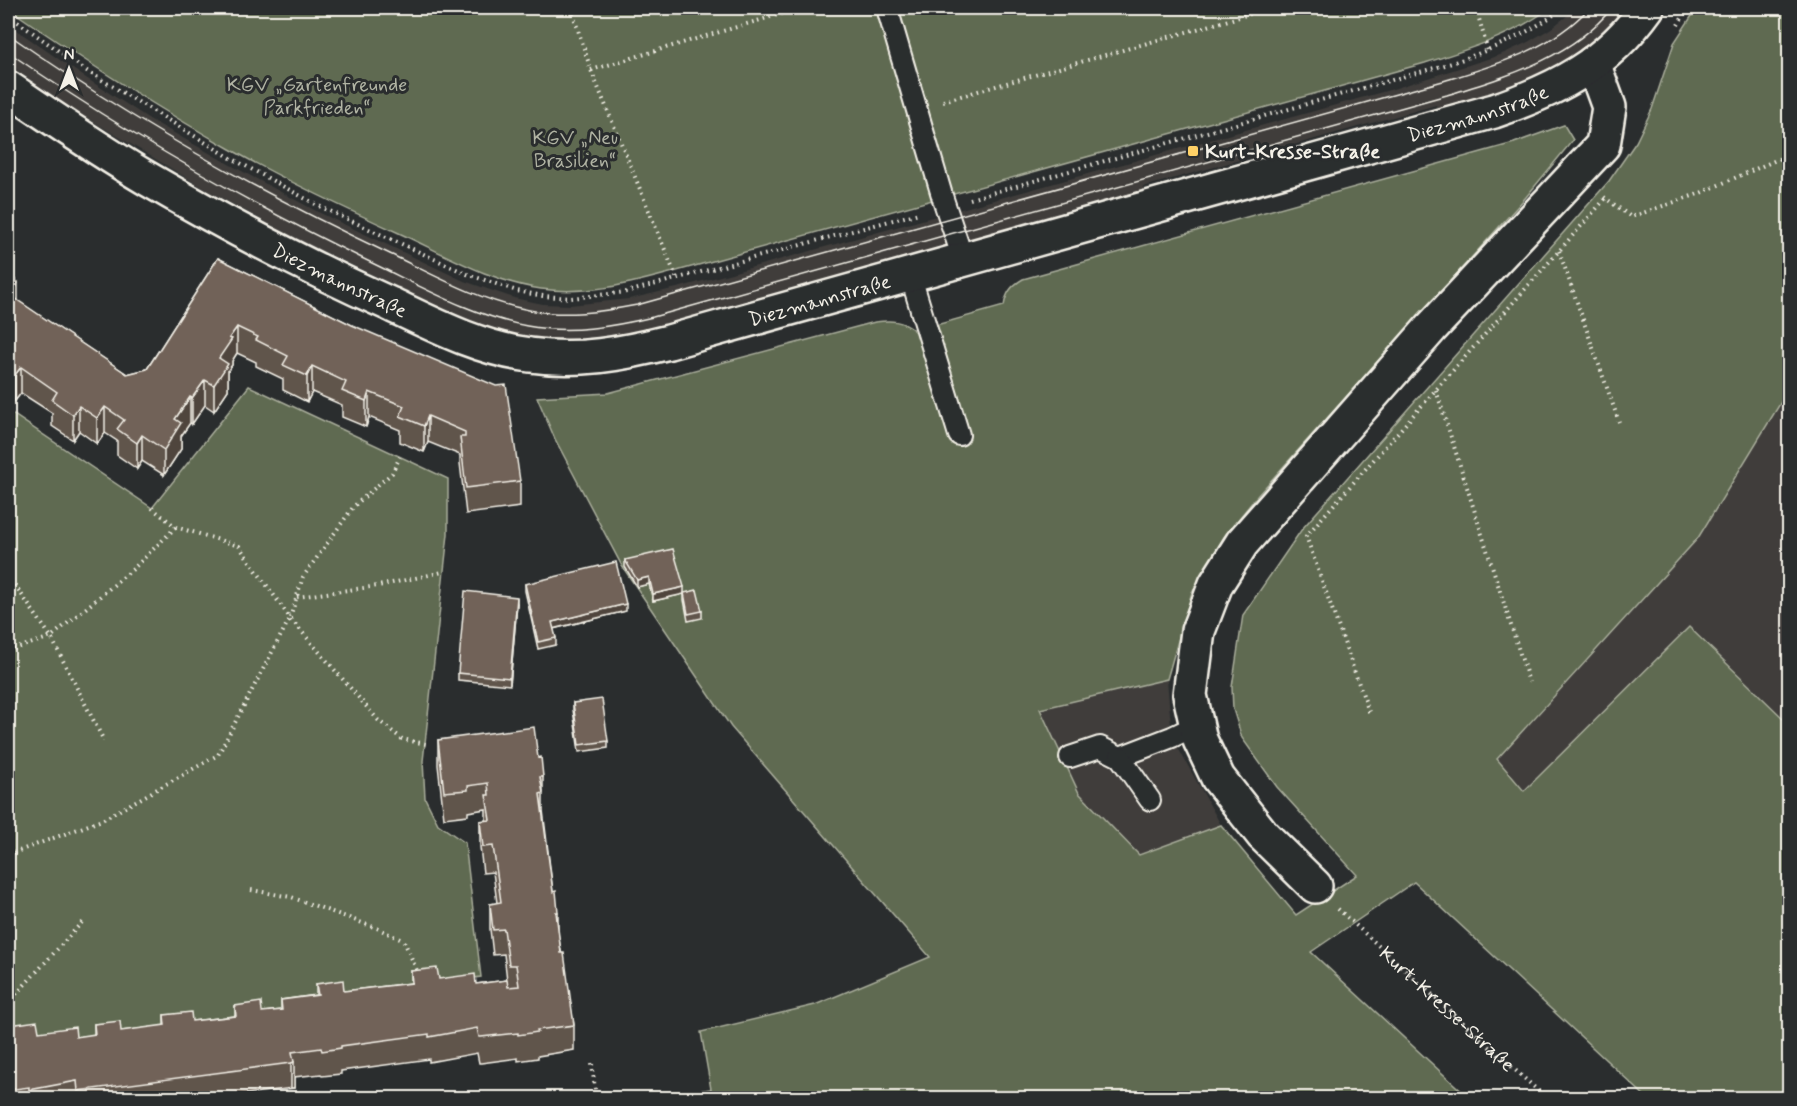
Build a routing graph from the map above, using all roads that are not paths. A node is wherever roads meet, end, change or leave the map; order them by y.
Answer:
1 (887, 8) edge
2 (1647, 8) edge
3 (1593, 63) junction
4 (8, 88) edge
5 (963, 259) junction
6 (910, 274) junction
7 (959, 435) dead end
8 (1197, 725) junction
9 (1070, 757) dead end
10 (1120, 757) junction
11 (1150, 800) dead end
12 (1315, 886) dead end

1 - 5 lane
2 - 3 street, Diezmannstraße
3 - 5 street, Diezmannstraße
3 - 8 street
4 - 6 street, Diezmannstraße
5 - 6 street, Diezmannstraße
6 - 7 lane
8 - 10 lane
8 - 12 street
9 - 10 lane
10 - 11 lane

